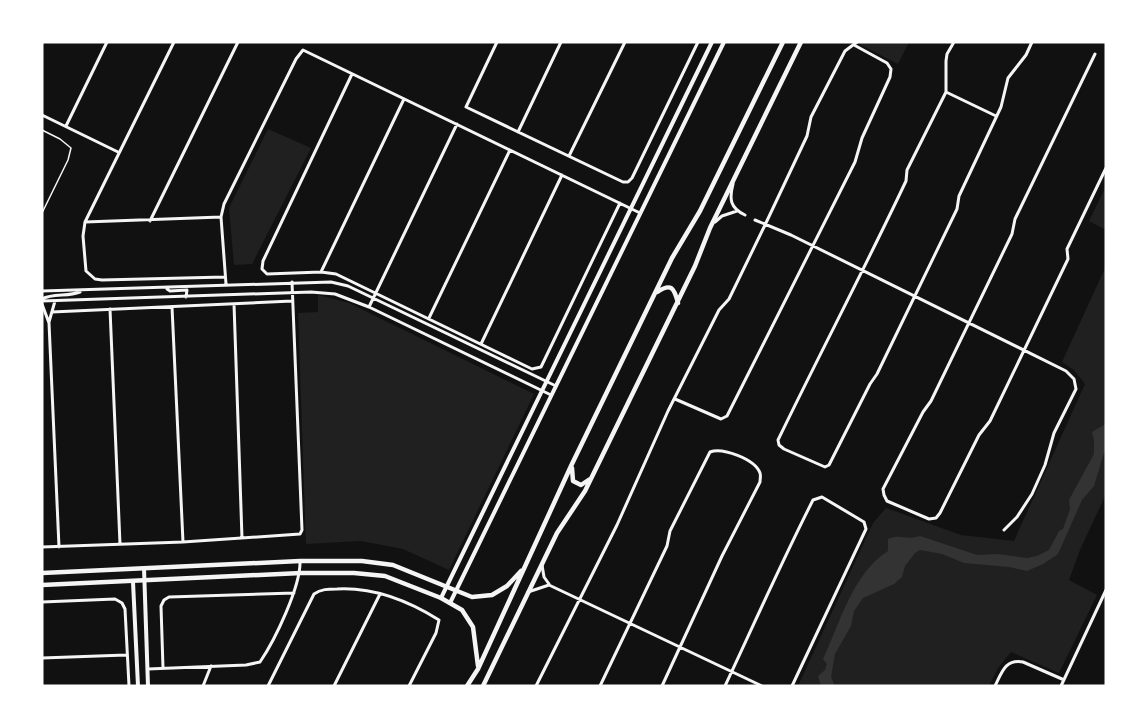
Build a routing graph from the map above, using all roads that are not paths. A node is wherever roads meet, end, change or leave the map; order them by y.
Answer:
1 (107, 42) edge
2 (174, 42) edge
3 (238, 42) edge
4 (497, 42) edge
5 (561, 42) edge
6 (625, 42) edge
7 (699, 42) edge
8 (712, 42) edge
9 (724, 42) edge
10 (783, 42) edge
11 (801, 42) edge
12 (954, 42) edge
13 (1032, 42) edge
14 (855, 43) edge
15 (1095, 54) dead end
16 (352, 74) junction
17 (946, 92) junction
18 (405, 99) junction
19 (42, 115) edge
20 (996, 116) junction
21 (457, 124) junction
22 (66, 126) junction
23 (42, 130) edge
24 (518, 132) junction
25 (510, 150) junction
26 (118, 152) junction
27 (569, 156) junction
28 (1106, 168) edge
29 (562, 175) junction
30 (736, 176) junction
31 (620, 203) junction
32 (631, 208) junction
33 (736, 211) junction
34 (42, 213) edge
35 (640, 213) junction
36 (745, 215) dead end
37 (221, 217) junction
38 (755, 220) dead end
39 (150, 221) junction
40 (85, 222) junction
41 (765, 225) junction
42 (710, 228) junction
43 (813, 246) junction
44 (321, 272) junction
45 (864, 272) junction
46 (225, 277) junction
47 (292, 282) junction
48 (226, 284) junction
49 (166, 288) junction
50 (82, 290) junction
51 (42, 291) edge
52 (292, 292) junction
53 (376, 292) junction
54 (655, 293) junction
55 (186, 297) junction
56 (915, 297) junction
57 (373, 298) junction
58 (42, 301) edge
59 (55, 301) junction
60 (292, 301) junction
61 (678, 303) junction
62 (234, 304) junction
63 (172, 307) junction
64 (369, 307) junction
65 (110, 309) junction
66 (44, 312) edge
67 (52, 312) junction
68 (429, 318) junction
69 (49, 322) junction
70 (968, 322) junction
71 (481, 344) junction
72 (1023, 350) junction
73 (546, 381) junction
74 (556, 386) junction
75 (542, 390) junction
76 (552, 395) junction
77 (675, 399) junction
78 (572, 466) junction
79 (592, 477) junction
80 (1004, 530) dead end
81 (242, 538) junction
82 (183, 542) junction
83 (120, 544) junction
84 (42, 547) edge
85 (59, 547) junction
86 (300, 561) junction
87 (542, 564) junction
88 (525, 567) junction
89 (144, 568) junction
90 (42, 573) edge
91 (301, 573) junction
92 (144, 581) junction
93 (133, 582) junction
94 (42, 585) edge
95 (549, 585) junction
96 (446, 588) junction
97 (455, 592) junction
98 (528, 592) junction
99 (294, 593) junction
100 (381, 593) junction
101 (1105, 593) edge
102 (441, 598) junction
103 (580, 599) junction
104 (42, 602) edge
105 (450, 603) junction
106 (630, 622) junction
107 (681, 648) junction
108 (126, 655) junction
109 (42, 658) edge
110 (136, 660) junction
111 (211, 666) junction
112 (163, 668) junction
113 (147, 669) junction
114 (478, 669) junction
115 (732, 672) junction
116 (138, 679) junction
117 (1063, 680) junction
118 (129, 686) edge
119 (138, 686) edge
120 (148, 686) edge
121 (203, 686) edge
122 (268, 686) edge
123 (334, 686) edge
124 (409, 686) edge
125 (467, 686) edge
126 (483, 686) edge
127 (536, 686) edge
128 (600, 686) edge
129 (662, 686) edge
130 (725, 686) edge
131 (762, 686) edge
132 (792, 686) edge
133 (995, 686) edge
134 (1061, 686) edge

1 - 22 street
2 - 26 street
3 - 39 street
4 - 24 street
5 - 24 street
6 - 27 street
7 - 27 street
8 - 32 street
9 - 35 street
10 - 54 main road
11 - 30 main road
12 - 17 street
13 - 20 street
14 - 41 street
14 - 43 street
15 - 70 street
16 - 18 street
16 - 37 street
16 - 44 street
17 - 20 street
17 - 45 street
18 - 21 street
18 - 44 street
19 - 22 street
20 - 56 street
21 - 25 street
21 - 53 street
22 - 26 street
23 - 34 lane
24 - 27 street
25 - 29 street
25 - 68 street
26 - 40 street
28 - 72 street
29 - 31 street
29 - 71 street
30 - 33 street
30 - 42 main road
31 - 32 street
31 - 71 street
32 - 35 street
32 - 73 street
33 - 36 street
33 - 42 street
35 - 74 street
37 - 39 street
37 - 46 street
38 - 41 street
39 - 40 street
40 - 46 street
41 - 43 street
41 - 77 street
42 - 61 main road
43 - 45 street
43 - 77 street
44 - 53 street
45 - 56 street
45 - 56 street
46 - 48 street
47 - 48 street
47 - 52 street
47 - 57 street
48 - 49 street
49 - 50 street
49 - 55 street
50 - 51 street
50 - 58 street
52 - 55 street
52 - 60 street
52 - 64 street
53 - 57 street
53 - 68 street
54 - 61 main road
54 - 78 main road
55 - 59 street
56 - 70 street
57 - 64 street
57 - 73 street
58 - 59 street
58 - 66 street
59 - 67 street
60 - 62 street
60 - 81 street
61 - 79 main road
62 - 63 street
62 - 81 street
63 - 65 street
63 - 82 street
64 - 75 street
65 - 67 street
65 - 83 street
66 - 69 street
67 - 69 street
68 - 71 street
69 - 85 street
70 - 72 street
70 - 72 street
72 - 80 street
73 - 74 street
73 - 75 street
74 - 76 street
75 - 76 street
75 - 96 street
76 - 97 street
77 - 103 street
78 - 79 main road
78 - 88 main road
79 - 87 main road
81 - 82 street
82 - 83 street
83 - 85 street
84 - 85 street
86 - 89 main road
86 - 91 street
86 - 96 main road
87 - 95 street
87 - 98 main road
88 - 97 main road
88 - 114 main road
89 - 90 main road
89 - 92 street
91 - 92 main road
91 - 99 street
91 - 102 main road
92 - 93 main road
92 - 113 street
93 - 94 main road
93 - 110 street
95 - 98 street
95 - 103 street
96 - 97 main road
96 - 102 street
97 - 105 street
98 - 126 main road
99 - 111 street
99 - 112 street
100 - 122 street
100 - 123 street
100 - 124 street
101 - 117 street
102 - 105 main road
103 - 106 street
103 - 127 street
104 - 108 street
105 - 114 main road
106 - 107 street
106 - 107 street
106 - 128 street
107 - 115 street
107 - 129 street
108 - 109 street
108 - 118 street
110 - 113 street
110 - 116 street
111 - 112 street
111 - 121 street
112 - 113 street
113 - 116 street
113 - 120 street
114 - 125 main road
115 - 130 street
115 - 131 street
115 - 132 street
116 - 119 street
117 - 133 street
117 - 134 street

